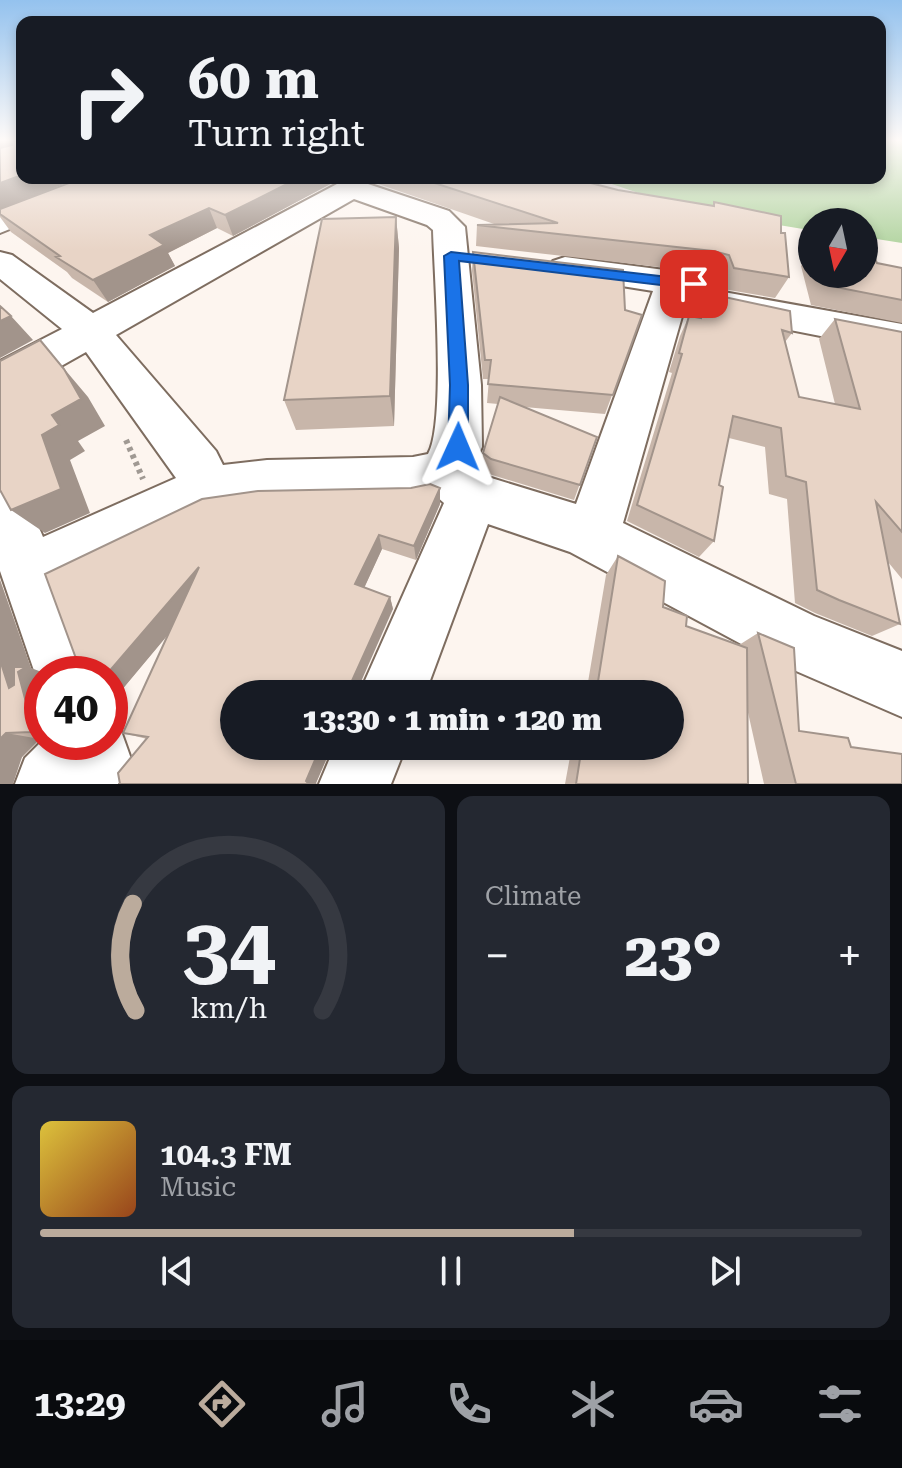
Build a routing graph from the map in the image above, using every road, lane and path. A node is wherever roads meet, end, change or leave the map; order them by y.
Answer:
1 (97, 184) edge
2 (349, 184) edge
3 (353, 184) edge
4 (0, 224) edge
5 (0, 262) edge
6 (531, 265) edge
7 (674, 282) junction
8 (902, 315) edge
9 (91, 331) junction
10 (902, 338) edge
11 (0, 381) edge
12 (124, 435) dead end
13 (459, 484) junction
14 (204, 490) junction
15 (0, 517) edge
16 (143, 518) junction
17 (592, 536) junction
18 (29, 572) junction
19 (59, 656) edge
20 (396, 680) edge
21 (902, 684) edge
22 (73, 760) edge
23 (96, 760) edge
24 (365, 760) edge
25 (51, 784) edge
26 (104, 784) edge
27 (355, 784) edge

1 - 4 street
2 - 9 street
3 - 13 street
5 - 9 street
6 - 7 street
7 - 8 street
7 - 10 street
7 - 17 street
9 - 11 street
9 - 14 street
12 - 16 path
13 - 14 street
13 - 17 street
13 - 20 street
14 - 16 street
15 - 18 street
16 - 18 street
17 - 21 street
18 - 19 street
22 - 25 street
23 - 26 street
24 - 27 street

